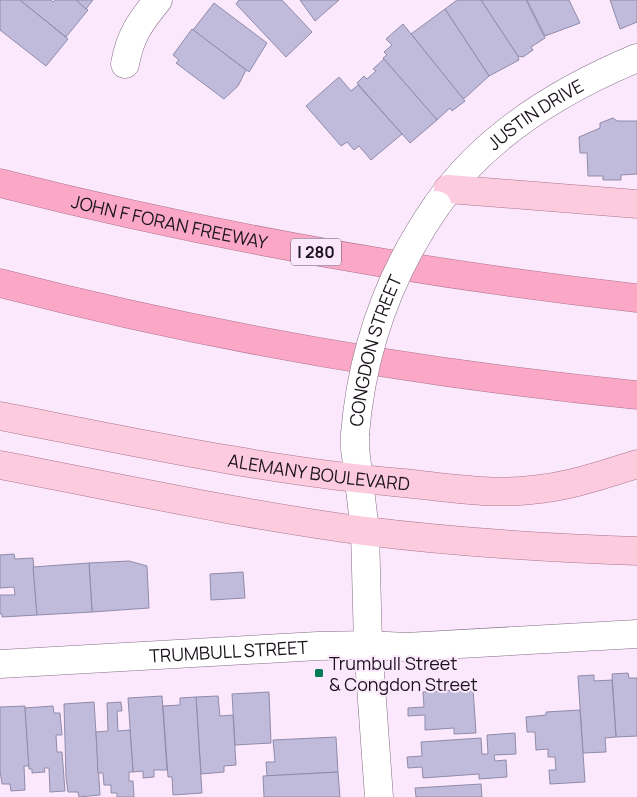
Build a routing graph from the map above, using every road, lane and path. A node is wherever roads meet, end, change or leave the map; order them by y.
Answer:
1 (158, 0) edge
2 (637, 58) edge
3 (125, 64) dead end
4 (0, 183) edge
5 (442, 197) junction
6 (637, 204) edge
7 (0, 283) edge
8 (637, 298) edge
9 (637, 396) edge
10 (0, 416) edge
11 (637, 464) edge
12 (0, 465) edge
13 (359, 480) junction
14 (365, 531) junction
15 (637, 551) edge
16 (637, 634) edge
17 (368, 645) junction
18 (0, 664) edge
19 (379, 797) edge

1 - 3 street
2 - 5 street, JUSTIN DRIVE
4 - 8 highway, JOHN F FORAN FREEWAY / I 280
5 - 6 main road
5 - 13 street, CONGDON STREET, bridge
7 - 9 highway
10 - 13 main road, ALEMANY BOULEVARD
11 - 13 main road, ALEMANY BOULEVARD
12 - 14 main road
13 - 14 street, CONGDON STREET
14 - 15 main road
14 - 17 street, CONGDON STREET
16 - 17 street, TRUMBULL STREET
17 - 18 street, TRUMBULL STREET
17 - 19 street, CONGDON STREET

